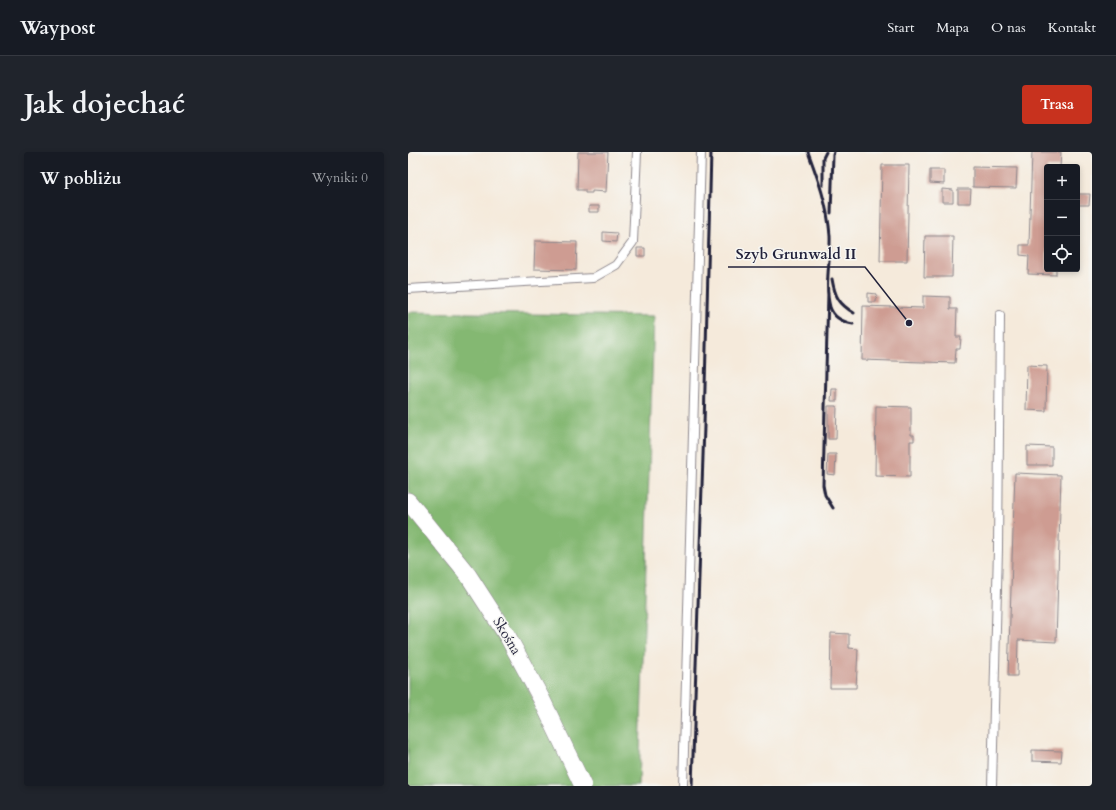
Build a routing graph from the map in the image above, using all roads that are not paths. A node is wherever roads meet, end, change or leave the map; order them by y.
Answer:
1 (637, 152) edge
2 (701, 152) edge
3 (408, 289) edge
4 (1000, 315) dead end
5 (408, 501) edge
6 (583, 786) edge
7 (683, 786) edge
8 (992, 786) edge

1 - 3 lane
2 - 7 lane
4 - 8 lane
5 - 6 street, Skośna

